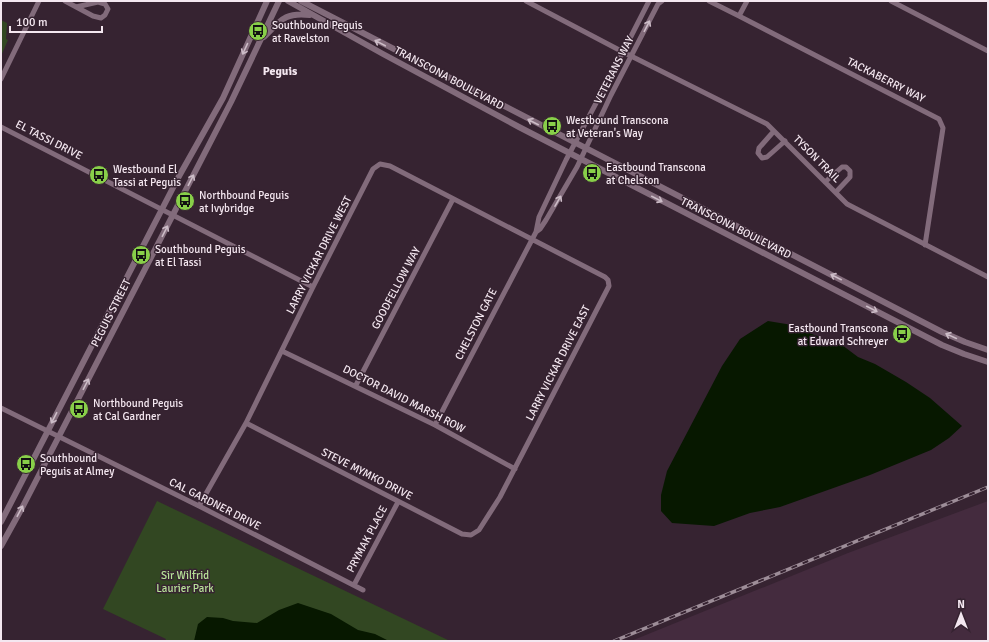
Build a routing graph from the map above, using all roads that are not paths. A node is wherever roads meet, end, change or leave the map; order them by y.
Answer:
1 (40, 1) edge
2 (65, 1) edge
3 (267, 1) edge
4 (279, 1) edge
5 (288, 1) edge
6 (300, 1) edge
7 (311, 1) edge
8 (526, 1) edge
9 (649, 1) edge
10 (662, 1) edge
11 (709, 1) edge
12 (747, 1) edge
13 (891, 1) edge
14 (76, 7) junction
15 (324, 13) junction
16 (314, 15) junction
17 (739, 16) junction
18 (261, 41) junction
19 (988, 51) edge
20 (624, 52) junction
21 (631, 56) junction
22 (1, 79) edge
23 (1, 127) edge
24 (774, 131) junction
25 (785, 141) junction
26 (575, 143) junction
27 (585, 149) junction
28 (569, 153) junction
29 (580, 159) junction
30 (825, 182) junction
31 (836, 192) junction
32 (453, 199) junction
33 (162, 210) junction
34 (173, 215) junction
35 (536, 232) junction
36 (532, 239) junction
37 (925, 245) junction
38 (988, 277) edge
39 (313, 287) junction
40 (988, 350) edge
41 (282, 351) junction
42 (988, 362) edge
43 (356, 386) junction
44 (1, 408) edge
45 (246, 423) junction
46 (435, 425) junction
47 (48, 432) junction
48 (58, 437) junction
49 (515, 469) junction
50 (398, 502) junction
51 (199, 506) junction
52 (1, 522) edge
53 (479, 530) joint
54 (1, 546) edge
55 (354, 586) junction
56 (363, 590) dead end

1 - 22 street
2 - 14 street
3 -> 33 street, PEGUIS STREET
4 - 18 street, PEGUIS STREET
5 - 16 street, TRANSCONA BOULEVARD
6 - 15 street, TRANSCONA BOULEVARD
7 - 15 street
8 - 20 street, TYSON TRAIL
9 - 20 street, VETERANS WAY
21 -> 10 street, VETERANS WAY
11 - 17 street, TACKABERRY WAY
12 - 17 street
13 - 19 street
14 - 14 street
26 -> 15 street, TRANSCONA BOULEVARD
16 - 18 street
16 - 28 street, TRANSCONA BOULEVARD
17 - 37 street, TACKABERRY WAY
34 -> 18 street, PEGUIS STREET
20 - 21 street, TYSON TRAIL
20 - 26 street, VETERANS WAY
21 - 24 street, TYSON TRAIL
21 - 27 street, VETERANS WAY
23 - 33 street, EL TASSI DRIVE
24 - 25 street, TYSON TRAIL
24 - 25 street
25 - 30 street, TYSON TRAIL
26 - 27 street, TRANSCONA BOULEVARD
26 - 28 street, CHELSTON GATE
27 - 29 street, CHELSTON GATE
40 -> 27 street, TRANSCONA BOULEVARD
28 - 29 street, TRANSCONA BOULEVARD
28 - 35 street, CHELSTON GATE
35 -> 29 street, CHELSTON GATE
29 -> 42 street, TRANSCONA BOULEVARD
30 - 31 street, TYSON TRAIL
30 - 31 street
31 - 37 street, TYSON TRAIL
32 - 36 street, LARRY VICKAR DRIVE WEST
32 - 39 street, LARRY VICKAR DRIVE WEST
32 - 43 street, GOODFELLOW WAY
33 - 34 street, EL TASSI DRIVE
33 -> 47 street, PEGUIS STREET
34 - 39 street, EL TASSI DRIVE
48 -> 34 street, PEGUIS STREET
35 - 36 street, CHELSTON GATE
36 - 46 street, CHELSTON GATE
36 - 49 street, LARRY VICKAR DRIVE EAST
37 - 38 street, TYSON TRAIL
39 - 41 street, LARRY VICKAR DRIVE WEST
41 - 43 street, DOCTOR DAVID MARSH ROW
41 - 45 street, LARRY VICKAR DRIVE WEST
43 - 46 street, DOCTOR DAVID MARSH ROW
44 - 47 street, CAL GARDNER DRIVE
45 - 50 street, STEVE MYMKO DRIVE
45 - 51 street, LARRY VICKAR DRIVE WEST
46 - 49 street, DOCTOR DAVID MARSH ROW
47 - 48 street, CAL GARDNER DRIVE
47 - 52 street, PEGUIS STREET
48 - 51 street, CAL GARDNER DRIVE
54 -> 48 street, PEGUIS STREET
49 - 53 street, LARRY VICKAR DRIVE EAST
50 - 53 street, STEVE MYMKO DRIVE
50 - 55 street, PRYMAK PLACE
51 - 55 street, CAL GARDNER DRIVE
55 - 56 street, CAL GARDNER DRIVE

